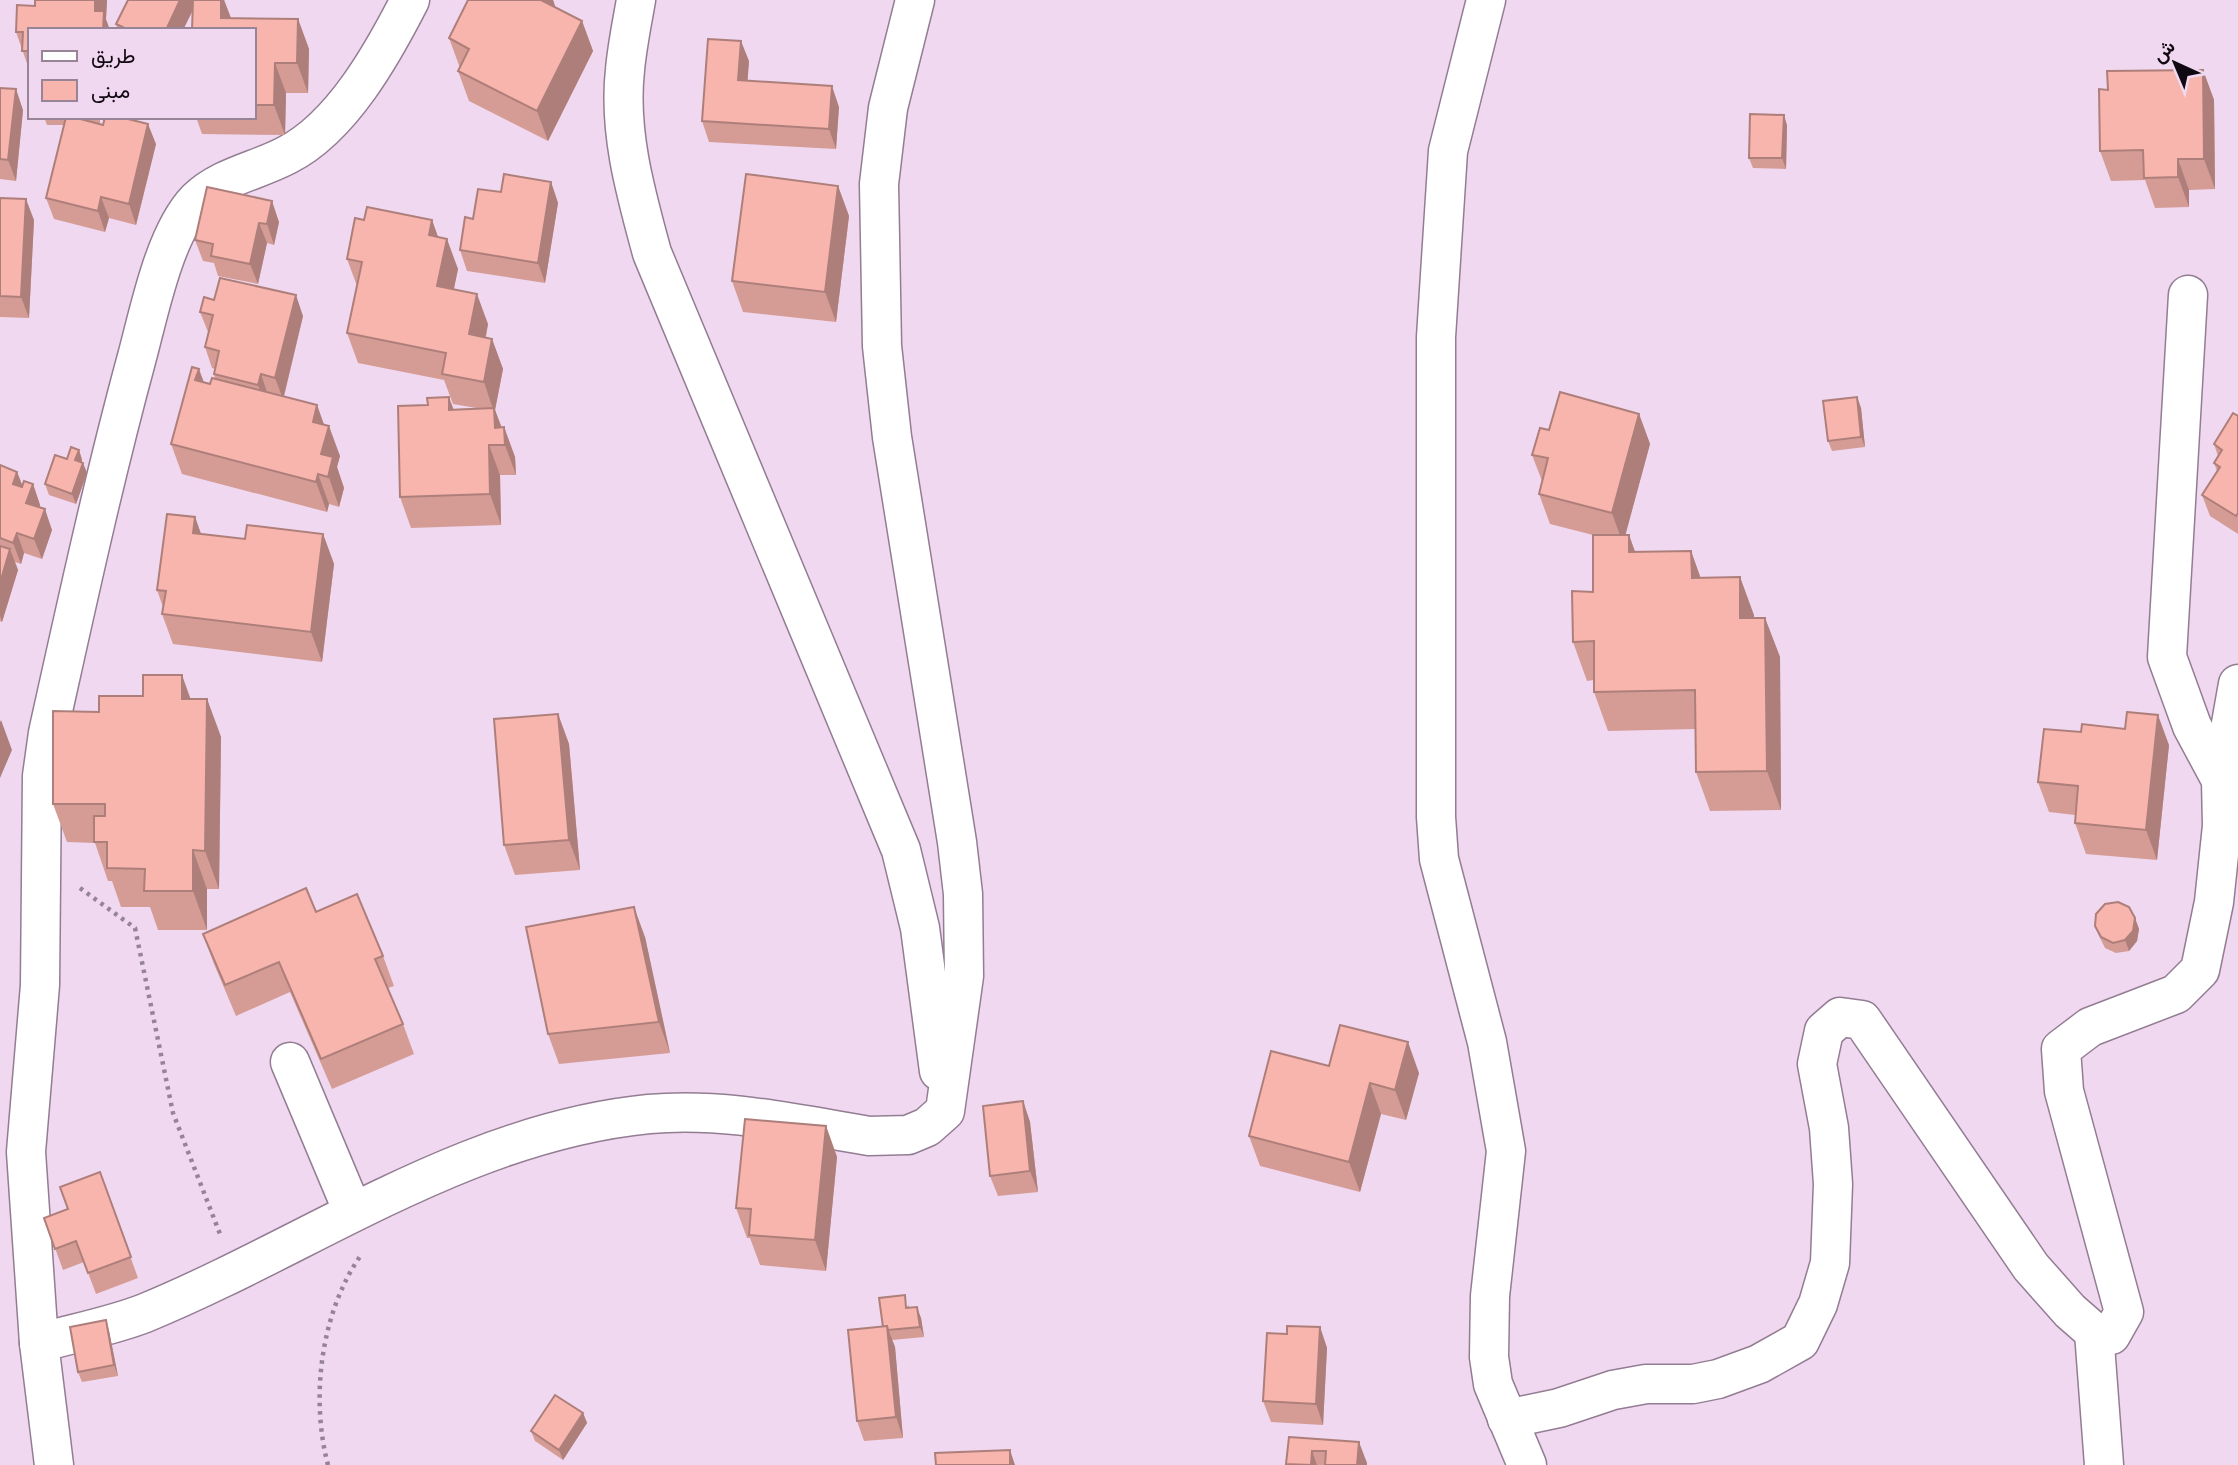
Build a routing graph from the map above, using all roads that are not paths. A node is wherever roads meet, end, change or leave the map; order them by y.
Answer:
1 (410, 0) edge
2 (636, 0) edge
3 (915, 0) edge
4 (1486, 0) edge
5 (2188, 295) dead end
6 (2238, 684) edge
7 (2221, 780) junction
8 (290, 1062) dead end
9 (945, 1111) junction
10 (360, 1229) junction
11 (2094, 1332) junction
12 (39, 1343) junction
13 (1507, 1419) junction
14 (54, 1465) edge
15 (1527, 1465) edge
16 (2104, 1465) edge

1 - 12 street
2 - 9 street
3 - 9 street
4 - 13 street
5 - 7 street
6 - 7 street
7 - 11 street
8 - 10 street
9 - 10 street
10 - 12 street
11 - 13 street
11 - 16 street
12 - 14 street
13 - 15 street

